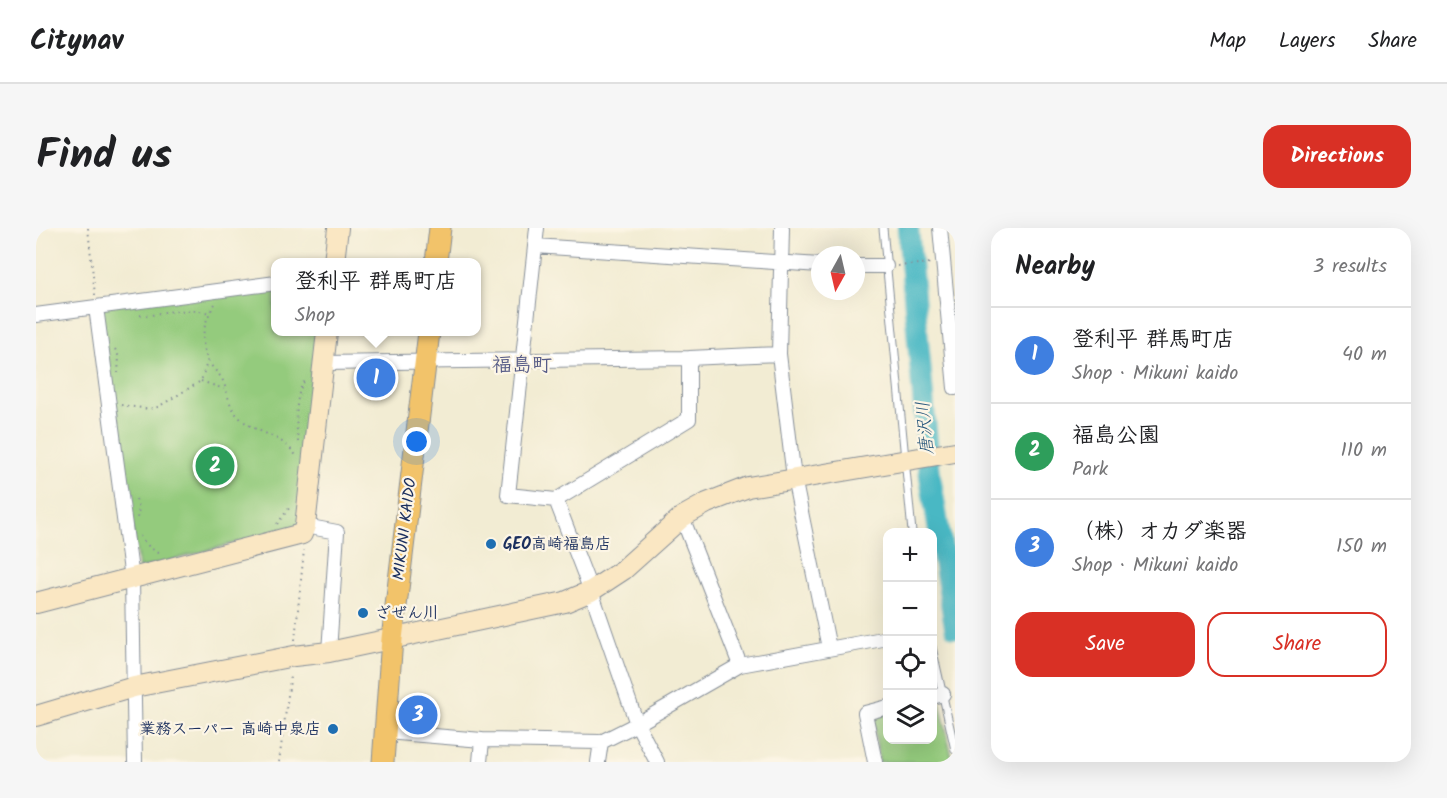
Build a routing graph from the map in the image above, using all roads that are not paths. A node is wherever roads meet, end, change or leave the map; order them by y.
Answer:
1 (338, 228) edge
2 (440, 228) edge
3 (537, 228) edge
4 (782, 228) edge
5 (883, 228) edge
6 (940, 228) edge
7 (535, 246) junction
8 (334, 258) edge
9 (436, 258) edge
10 (782, 263) junction
11 (811, 265) edge
12 (865, 266) edge
13 (891, 266) junction
14 (271, 285) edge
15 (96, 307) junction
16 (36, 315) edge
17 (326, 336) edge
18 (429, 336) edge
19 (779, 354) junction
20 (688, 358) junction
21 (954, 358) edge
22 (523, 360) junction
23 (426, 362) junction
24 (322, 371) junction
25 (955, 388) edge
26 (955, 452) edge
27 (906, 462) junction
28 (794, 478) junction
29 (556, 500) junction
30 (682, 517) junction
31 (912, 528) edge
32 (303, 530) junction
33 (132, 579) junction
34 (591, 591) junction
35 (36, 603) edge
36 (392, 639) junction
37 (883, 639) edge
38 (829, 648) junction
39 (329, 652) junction
40 (740, 665) junction
41 (134, 687) junction
42 (938, 695) edge
43 (883, 708) edge
44 (36, 716) edge
45 (638, 724) junction
46 (386, 732) junction
47 (482, 740) junction
48 (601, 742) junction
49 (955, 750) edge
50 (135, 762) edge
51 (383, 762) edge
52 (480, 762) edge
53 (598, 762) edge
54 (657, 762) edge
55 (875, 762) edge

1 - 8 street
2 - 9 main road
3 - 7 street
4 - 10 street
5 - 13 lane
6 - 21 street
7 - 10 street
7 - 22 street
10 - 11 street
10 - 19 street
12 - 13 street
13 - 27 lane
14 - 15 street
15 - 16 street
15 - 33 street
17 - 24 street
18 - 23 main road, MIKUNI KAIDO
19 - 20 street
19 - 28 street
20 - 22 street
20 - 29 street
21 - 25 street
22 - 23 street
22 - 29 street
23 - 24 street
23 - 36 main road, MIKUNI KAIDO
24 - 32 street
26 - 27 street
27 - 28 street
27 - 31 lane
28 - 30 street
28 - 38 street
29 - 34 street
30 - 34 street
30 - 40 street
32 - 33 street
32 - 39 street
33 - 35 street
33 - 41 street
34 - 36 street
34 - 45 street
36 - 39 street
36 - 46 main road, MIKUNI KAIDO
37 - 38 street
38 - 40 street
39 - 41 street
40 - 45 street
41 - 44 street
41 - 50 street
42 - 49 lane
43 - 55 street
45 - 48 street
45 - 54 street
46 - 47 street
46 - 51 main road, MIKUNI KAIDO
47 - 48 street
47 - 52 street
48 - 53 street

